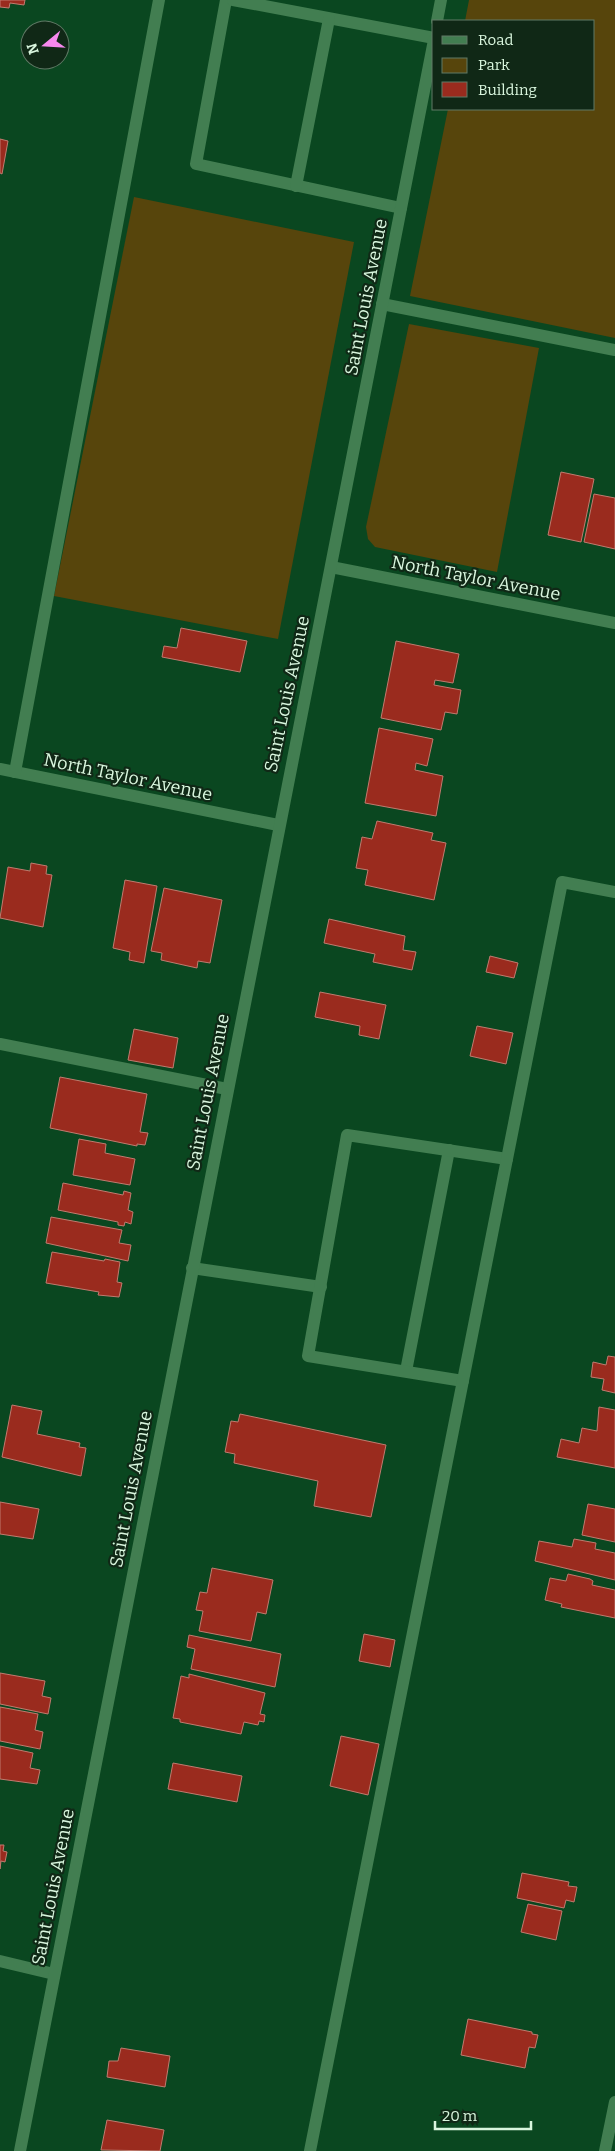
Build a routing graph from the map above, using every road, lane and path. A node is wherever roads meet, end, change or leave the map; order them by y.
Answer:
1 (159, 0) edge
2 (226, 0) edge
3 (233, 0) edge
4 (442, 0) edge
5 (329, 19) junction
6 (437, 20) edge
7 (432, 39) edge
8 (432, 49) edge
9 (296, 186) junction
10 (401, 208) junction
11 (382, 304) junction
12 (615, 350) edge
13 (331, 567) junction
14 (615, 623) edge
15 (0, 768) edge
16 (15, 772) junction
17 (278, 825) junction
18 (615, 892) edge
19 (0, 1044) edge
20 (227, 1089) junction
21 (449, 1150) junction
22 (507, 1159) junction
23 (192, 1268) junction
24 (321, 1287) junction
25 (406, 1372) junction
26 (463, 1381) junction
27 (0, 1961) edge
28 (54, 1974) junction
29 (615, 2102) edge
30 (20, 2151) edge
31 (310, 2151) edge
32 (605, 2151) edge

1 - 16 street
2 - 9 street
3 - 5 street
4 - 6 street
5 - 7 street
5 - 9 street
8 - 10 street, Saint Louis Avenue
9 - 10 street
10 - 11 street, Saint Louis Avenue
11 - 12 street
11 - 13 street, Saint Louis Avenue
13 - 14 street, North Taylor Avenue
13 - 17 street, Saint Louis Avenue
15 - 16 street, North Taylor Avenue
16 - 17 street, North Taylor Avenue
17 - 20 street, Saint Louis Avenue
18 - 22 street
19 - 20 street
20 - 23 street, Saint Louis Avenue
21 - 22 street
21 - 24 street
21 - 25 street
22 - 26 street
23 - 24 street
23 - 28 street, Saint Louis Avenue
24 - 25 street
25 - 26 street
26 - 31 street
27 - 28 street
28 - 30 street, Saint Louis Avenue
29 - 32 street

